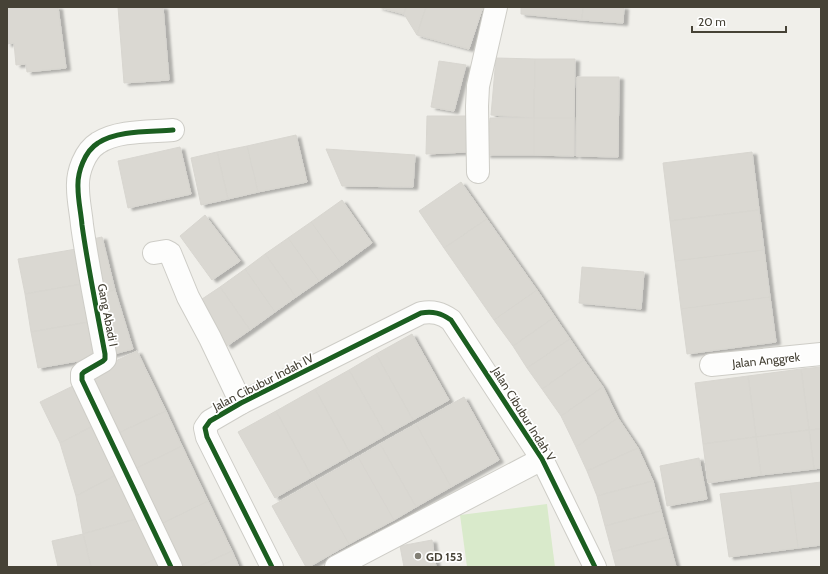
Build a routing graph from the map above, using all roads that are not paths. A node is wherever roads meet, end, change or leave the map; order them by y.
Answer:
1 (496, 7) edge
2 (173, 130) dead end
3 (478, 172) dead end
4 (154, 253) dead end
5 (451, 320) joint
6 (821, 354) edge
7 (711, 365) dead end
8 (241, 403) junction
9 (542, 459) junction
10 (171, 567) edge
11 (272, 567) edge
12 (336, 567) edge
13 (595, 567) edge

1 - 3 street
2 - 10 street, Gang Abadi I
4 - 8 street
5 - 8 street, Jalan Cibubur Indah IV
5 - 9 street, Jalan Cibubur Indah V
6 - 7 street, Jalan Anggrek
8 - 11 street, Jalan Cibubur Indah IV
9 - 12 street
9 - 13 street, Jalan Cibubur Indah V

